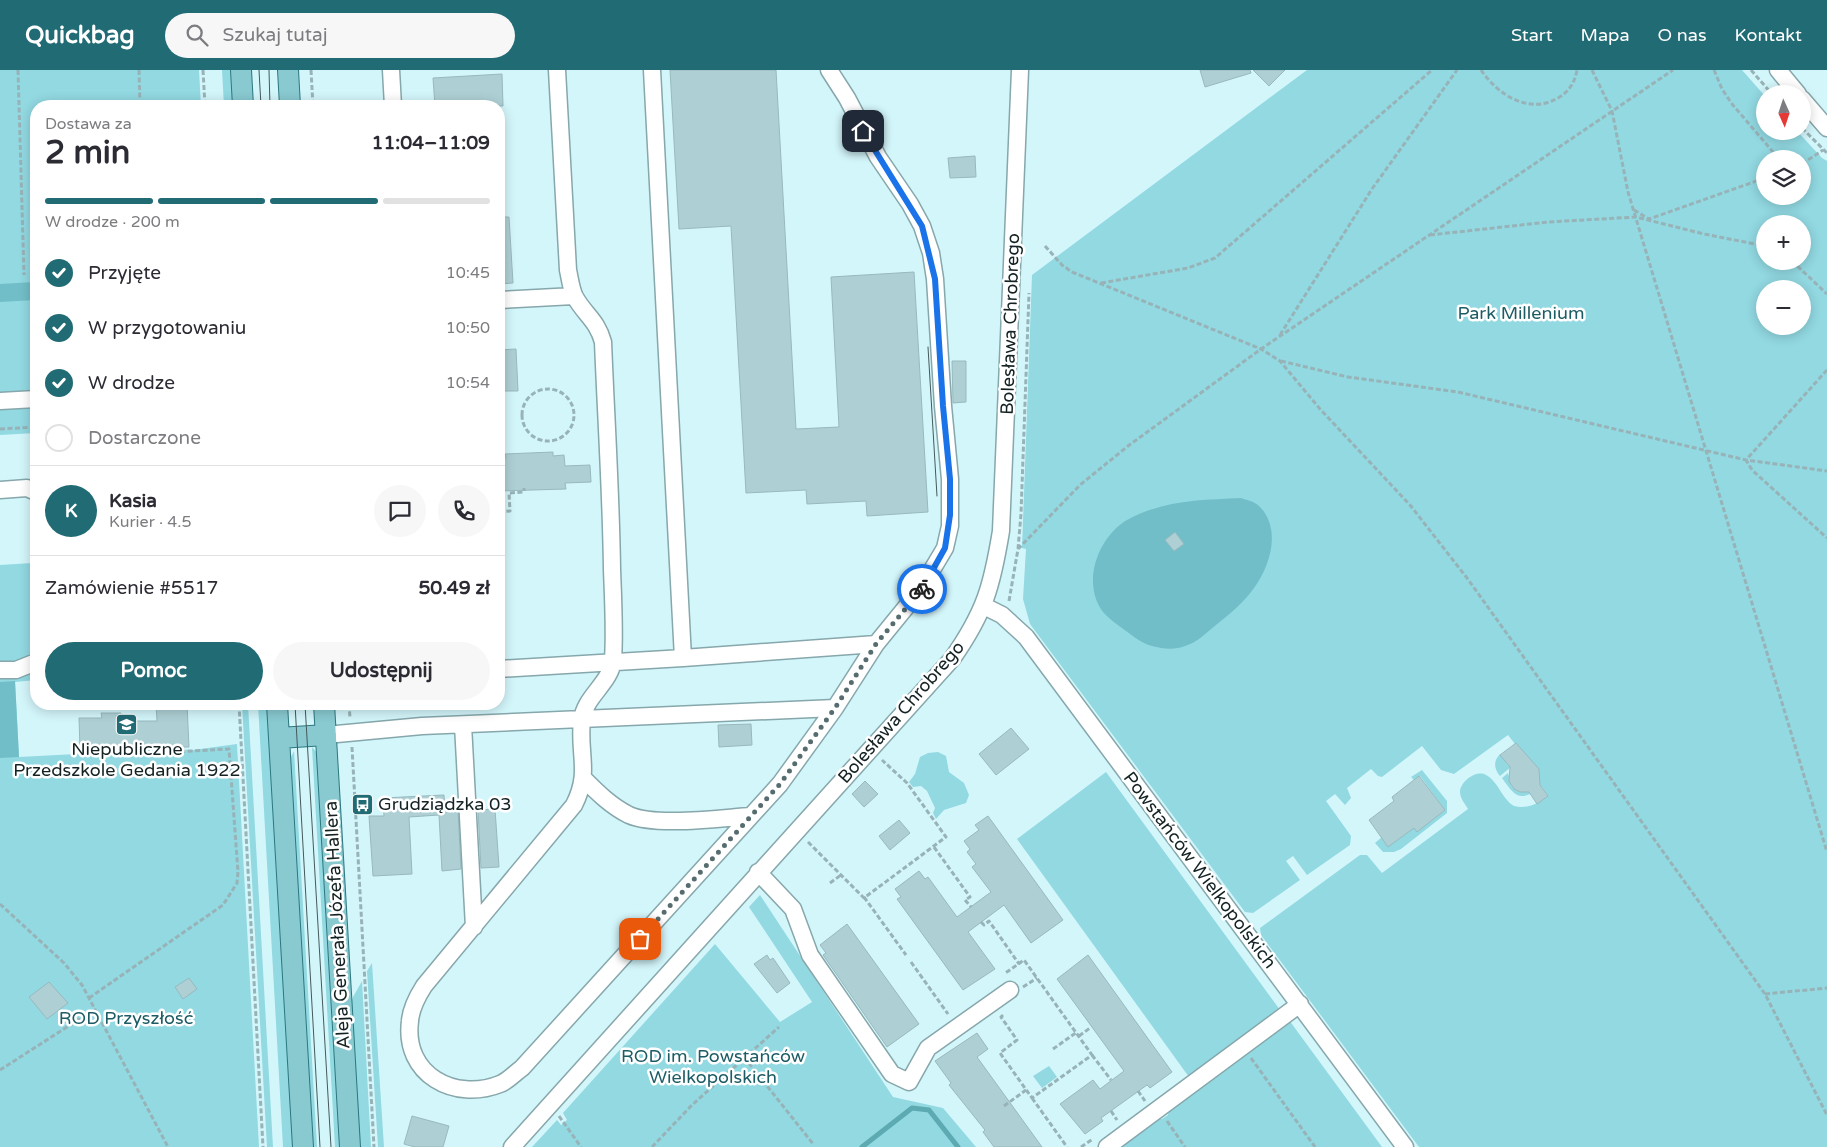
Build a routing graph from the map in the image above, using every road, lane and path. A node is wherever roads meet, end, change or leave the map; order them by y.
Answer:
1 (18, 70) edge
2 (139, 70) edge
3 (203, 70) edge
4 (241, 70) edge
5 (288, 70) edge
6 (312, 70) edge
7 (391, 70) edge
8 (557, 70) edge
9 (652, 70) edge
10 (829, 70) edge
11 (1020, 70) edge
12 (1432, 70) edge
13 (1457, 70) edge
14 (1481, 70) edge
15 (1577, 70) edge
16 (1592, 70) edge
17 (1673, 70) edge
18 (1714, 70) edge
19 (1778, 70) edge
20 (1752, 71) edge
21 (1764, 85) edge
22 (1790, 85) edge
23 (140, 100) edge
24 (205, 100) edge
25 (243, 100) edge
26 (290, 100) edge
27 (313, 100) edge
28 (393, 100) edge
29 (1811, 109) edge
30 (1612, 111) junction
31 (1827, 128) edge
32 (1811, 137) edge
33 (1771, 150) edge
34 (1823, 150) junction
35 (1827, 153) edge
36 (1811, 158) edge
37 (1756, 181) edge
38 (1634, 210) junction
39 (1636, 216) junction
40 (1649, 219) junction
41 (1429, 235) junction
42 (1756, 244) edge
43 (1045, 246) dead end
44 (1802, 270) edge
45 (24, 275) dead end
46 (1099, 283) junction
47 (1029, 292) dead end
48 (1827, 294) edge
49 (574, 296) junction
50 (505, 300) edge
51 (1279, 336) junction
52 (1261, 349) junction
53 (1280, 361) junction
54 (1827, 370) edge
55 (30, 399) edge
56 (0, 401) edge
57 (522, 417) joint
58 (30, 427) edge
59 (0, 429) edge
60 (1706, 451) junction
61 (1746, 460) junction
62 (1827, 472) edge
63 (524, 488) dead end
64 (30, 489) edge
65 (0, 490) edge
66 (505, 511) edge
67 (1827, 538) edge
68 (1018, 550) junction
69 (1014, 567) dead end
70 (984, 606) junction
71 (876, 644) junction
72 (683, 658) junction
73 (613, 663) junction
74 (30, 664) edge
75 (505, 669) edge
76 (0, 670) edge
77 (835, 708) junction
78 (239, 710) edge
79 (277, 710) edge
80 (324, 710) edge
81 (349, 710) edge
82 (582, 719) junction
83 (463, 724) junction
84 (351, 733) junction
85 (326, 735) junction
86 (279, 738) junction
87 (173, 752) dead end
88 (880, 758) dead end
89 (584, 779) junction
90 (751, 816) junction
91 (808, 842) dead end
92 (934, 847) junction
93 (1827, 852) edge
94 (758, 872) junction
95 (841, 875) junction
96 (830, 883) dead end
97 (864, 897) junction
98 (0, 904) edge
99 (970, 907) dead end
100 (2, 909) edge
101 (981, 922) dead end
102 (474, 927) junction
103 (906, 955) dead end
104 (911, 962) dead end
105 (1019, 964) junction
106 (1007, 982) joint
107 (1827, 988) edge
108 (1765, 994) junction
109 (89, 998) junction
110 (1300, 1004) junction
111 (956, 1008) dead end
112 (95, 1009) junction
113 (1008, 1012) dead end
114 (779, 1027) dead end
115 (1090, 1028) dead end
116 (1076, 1032) junction
117 (1079, 1036) junction
118 (1053, 1049) dead end
119 (1248, 1053) dead end
120 (1092, 1055) junction
121 (744, 1057) junction
122 (0, 1070) edge
123 (1111, 1080) dead end
124 (1026, 1090) junction
125 (1032, 1098) junction
126 (1004, 1106) dead end
127 (1111, 1111) dead end
128 (1827, 1115) edge
129 (1165, 1117) dead end
130 (1118, 1120) dead end
131 (564, 1123) dead end
132 (814, 1145) dead end
133 (168, 1147) edge
134 (263, 1147) edge
135 (303, 1147) edge
136 (350, 1147) edge
137 (374, 1147) edge
138 (512, 1147) edge
139 (581, 1147) edge
140 (652, 1147) edge
141 (1067, 1147) edge
142 (1107, 1147) edge
143 (1185, 1147) edge
144 (1315, 1147) edge
145 (1405, 1147) edge

1 - 45 path
2 - 23 path
3 - 24 path
4 - 25 main road
5 - 26 main road
6 - 27 path
7 - 28 street
8 - 49 street
9 - 72 street
10 - 71 street
11 - 70 street, Bolesława Chrobrego
12 - 46 path
13 - 51 path
14 - 15 path
16 - 30 path
17 - 30 path
18 - 33 path
19 - 22 street
20 - 21 path
29 - 31 street
30 - 38 path
30 - 41 path
32 - 34 path
34 - 35 path
34 - 36 path
37 - 40 path
38 - 39 path
38 - 40 path
39 - 40 path
39 - 41 path
39 - 60 path
40 - 42 path
41 - 51 path
43 - 46 path
44 - 48 path
46 - 52 path
47 - 68 path
49 - 50 street
49 - 73 street
51 - 52 path
52 - 53 path
52 - 68 path
53 - 60 path
53 - 108 path
54 - 61 path
55 - 56 street
57 - 57 path
58 - 59 path
60 - 61 path
60 - 93 path
61 - 62 path
61 - 67 path
63 - 66 path
64 - 65 street
68 - 69 path
70 - 94 street, Bolesława Chrobrego
70 - 110 street, Powstańców Wielkopolskich
71 - 72 street
71 - 77 street
72 - 73 street
73 - 75 street
73 - 82 street
74 - 76 street
77 - 82 street
77 - 90 street
78 - 134 path
79 - 86 main road
80 - 85 main road, Aleja Generała Józefa Hallera
81 - 84 path
82 - 83 street
82 - 89 street
83 - 84 street
83 - 102 street
84 - 85 street
84 - 137 path
85 - 86 main road
85 - 136 main road, Aleja Generała Józefa Hallera
86 - 135 main road
87 - 109 path
88 - 92 path
89 - 90 street
89 - 102 street
90 - 102 street
91 - 95 path
92 - 97 path
92 - 99 path
94 - 106 street
94 - 138 street, Bolesława Chrobrego
95 - 96 path
95 - 97 path
97 - 103 path
98 - 100 path
100 - 109 path
101 - 105 path
104 - 111 path
105 - 106 path
105 - 116 path
107 - 108 path
108 - 128 path
109 - 112 path
110 - 142 street
110 - 145 street, Powstańców Wielkopolskich
112 - 122 path
112 - 133 path
113 - 124 path
114 - 121 path
115 - 117 path
116 - 117 path
116 - 118 path
117 - 120 path
119 - 144 path
120 - 123 path
120 - 125 path
121 - 132 path
121 - 140 path
124 - 125 path
124 - 126 path
125 - 141 path
127 - 130 path
129 - 143 path
131 - 139 path

